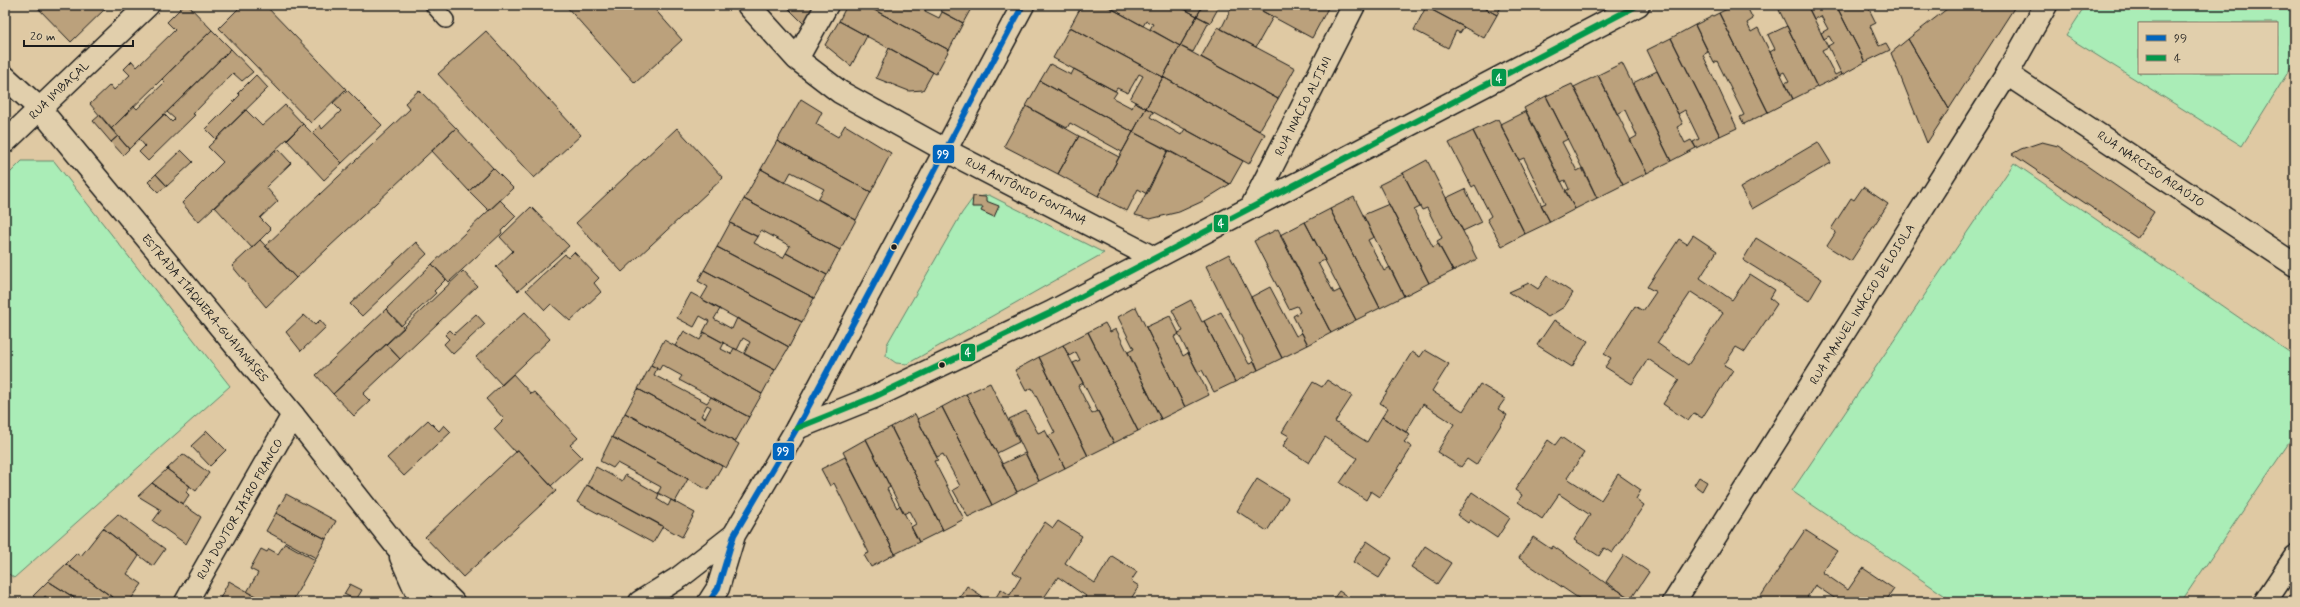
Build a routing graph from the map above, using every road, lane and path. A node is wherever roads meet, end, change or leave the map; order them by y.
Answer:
1 (148, 5) edge
2 (433, 5) edge
3 (748, 5) edge
4 (827, 5) edge
5 (1023, 5) edge
6 (1354, 5) edge
7 (1638, 5) edge
8 (2046, 5) edge
9 (446, 20) dead end
10 (797, 59) junction
11 (2007, 74) junction
12 (5, 77) edge
13 (40, 109) junction
14 (5, 142) edge
15 (945, 150) junction
16 (1252, 206) junction
17 (1154, 258) junction
18 (2295, 265) edge
19 (293, 415) junction
20 (797, 428) junction
21 (734, 535) junction
22 (397, 547) junction
23 (2295, 557) edge
24 (186, 602) edge
25 (421, 602) edge
26 (453, 602) edge
27 (640, 602) edge
28 (709, 602) edge
29 (1674, 602) edge
30 (2265, 602) edge

1 - 13 street, RUA IMBAÇAL
2 - 9 lane
3 - 10 street, RUA ANTÔNIO FONTANA
4 - 10 street
5 - 15 street
6 - 16 street, RUA INACIO ALTINI
7 - 16 street
8 - 11 street, RUA MANUEL INÁCIO DE LOIOLA
10 - 15 street, RUA ANTÔNIO FONTANA
11 - 18 street, RUA NARCISO ARAÚJO
11 - 29 street, RUA MANUEL INÁCIO DE LOIOLA
12 - 13 street, ESTRADA ITAQUERA-GUAIANASES
13 - 14 street, RUA IMBAÇAL
13 - 19 street, ESTRADA ITAQUERA-GUAIANASES
15 - 17 street, RUA ANTÔNIO FONTANA
15 - 20 street
16 - 17 street
17 - 20 street
19 - 22 street, ESTRADA ITAQUERA-GUAIANASES
19 - 24 street, RUA DOUTOR JAIRO FRANCO
20 - 21 street
21 - 27 street
21 - 28 street
22 - 25 street, ESTRADA ITAQUERA-GUAIANASES
22 - 26 street, ESTRADA ITAQUERA-GUAIANASES
23 - 30 street

